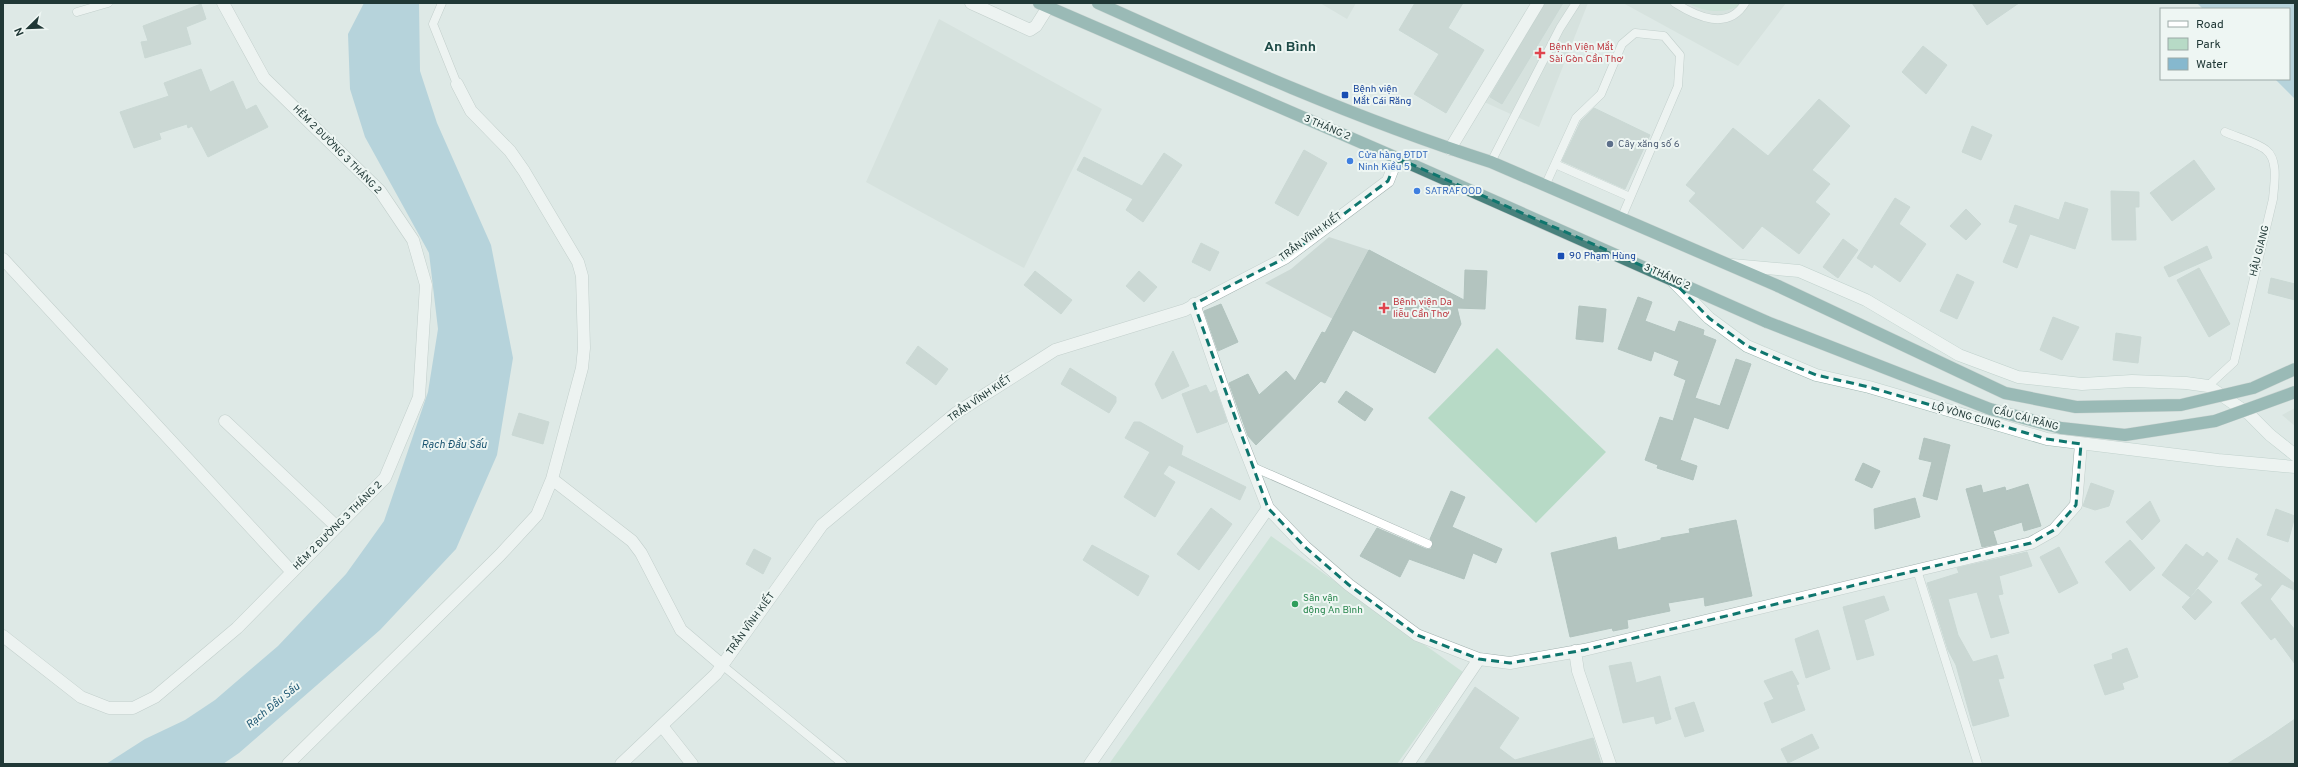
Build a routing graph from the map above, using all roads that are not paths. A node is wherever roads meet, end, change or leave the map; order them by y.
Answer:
1 (108, 3) edge
2 (223, 3) edge
3 (442, 3) edge
4 (971, 3) edge
5 (1098, 3) edge
6 (1538, 3) edge
7 (1576, 3) edge
8 (1675, 3) edge
9 (1745, 3) edge
10 (1044, 5) edge
11 (77, 12) dead end
12 (457, 84) joint
13 (2225, 132) dead end
14 (1450, 149) junction
15 (1397, 158) junction
16 (1491, 162) junction
17 (1555, 164) junction
18 (1545, 186) junction
19 (1630, 198) junction
20 (1621, 219) junction
21 (3, 259) edge
22 (1728, 264) junction
23 (1670, 278) junction
24 (1194, 304) junction
25 (1767, 322) joint
26 (2295, 369) edge
27 (2208, 386) junction
28 (2295, 392) edge
29 (226, 421) dead end
30 (2081, 444) junction
31 (2295, 455) edge
32 (1252, 467) junction
33 (2295, 467) edge
34 (552, 479) junction
35 (1268, 508) junction
36 (337, 527) junction
37 (1428, 544) dead end
38 (1917, 570) junction
39 (292, 572) junction
40 (3, 636) edge
41 (1575, 651) junction
42 (1479, 659) junction
43 (722, 665) junction
44 (662, 726) junction
45 (288, 764) edge
46 (621, 764) edge
47 (692, 764) edge
48 (842, 764) edge
49 (1090, 764) edge
50 (1408, 764) edge
51 (1610, 764) edge
52 (1978, 764) edge

1 - 11 lane
2 - 36 street, HẺM 2 ĐƯỜNG 3 THÁNG 2
3 - 12 lane
4 - 10 street
5 - 14 highway
6 - 14 street
7 - 16 lane
8 - 9 lane
10 - 15 highway, 3 THÁNG 2
12 - 34 street
13 - 27 lane, HẬU GIANG
14 - 16 highway
15 - 23 highway, 3 THÁNG 2
15 - 24 street, TRẦN VĨNH KIẾT
16 - 18 highway
17 - 18 lane
17 - 19 lane
17 - 19 lane
18 - 20 highway
19 - 20 lane
20 - 22 highway
21 - 39 street
22 - 26 highway, CẦU CÁI RĂNG, bridge
22 - 27 street
23 - 25 highway, 3 THÁNG 2
23 - 30 street, LỘ VÒNG CUNG
24 - 32 street
24 - 43 street, TRẦN VĨNH KIẾT
25 - 28 highway, CẦU CÁI RĂNG, bridge
27 - 31 street
29 - 36 street
30 - 33 street, LỘ VÒNG CUNG
30 - 38 street
32 - 35 street
32 - 37 lane
34 - 43 street
34 - 45 street
35 - 42 street
35 - 49 street
36 - 39 street, HẺM 2 ĐƯỜNG 3 THÁNG 2
38 - 41 street
38 - 52 lane
39 - 40 street, HẺM 2 ĐƯỜNG 3 THÁNG 2
41 - 42 street
41 - 51 street
42 - 50 street
43 - 44 street, TRẦN VĨNH KIẾT
43 - 48 lane
44 - 46 street, TRẦN VĨNH KIẾT
44 - 47 street

